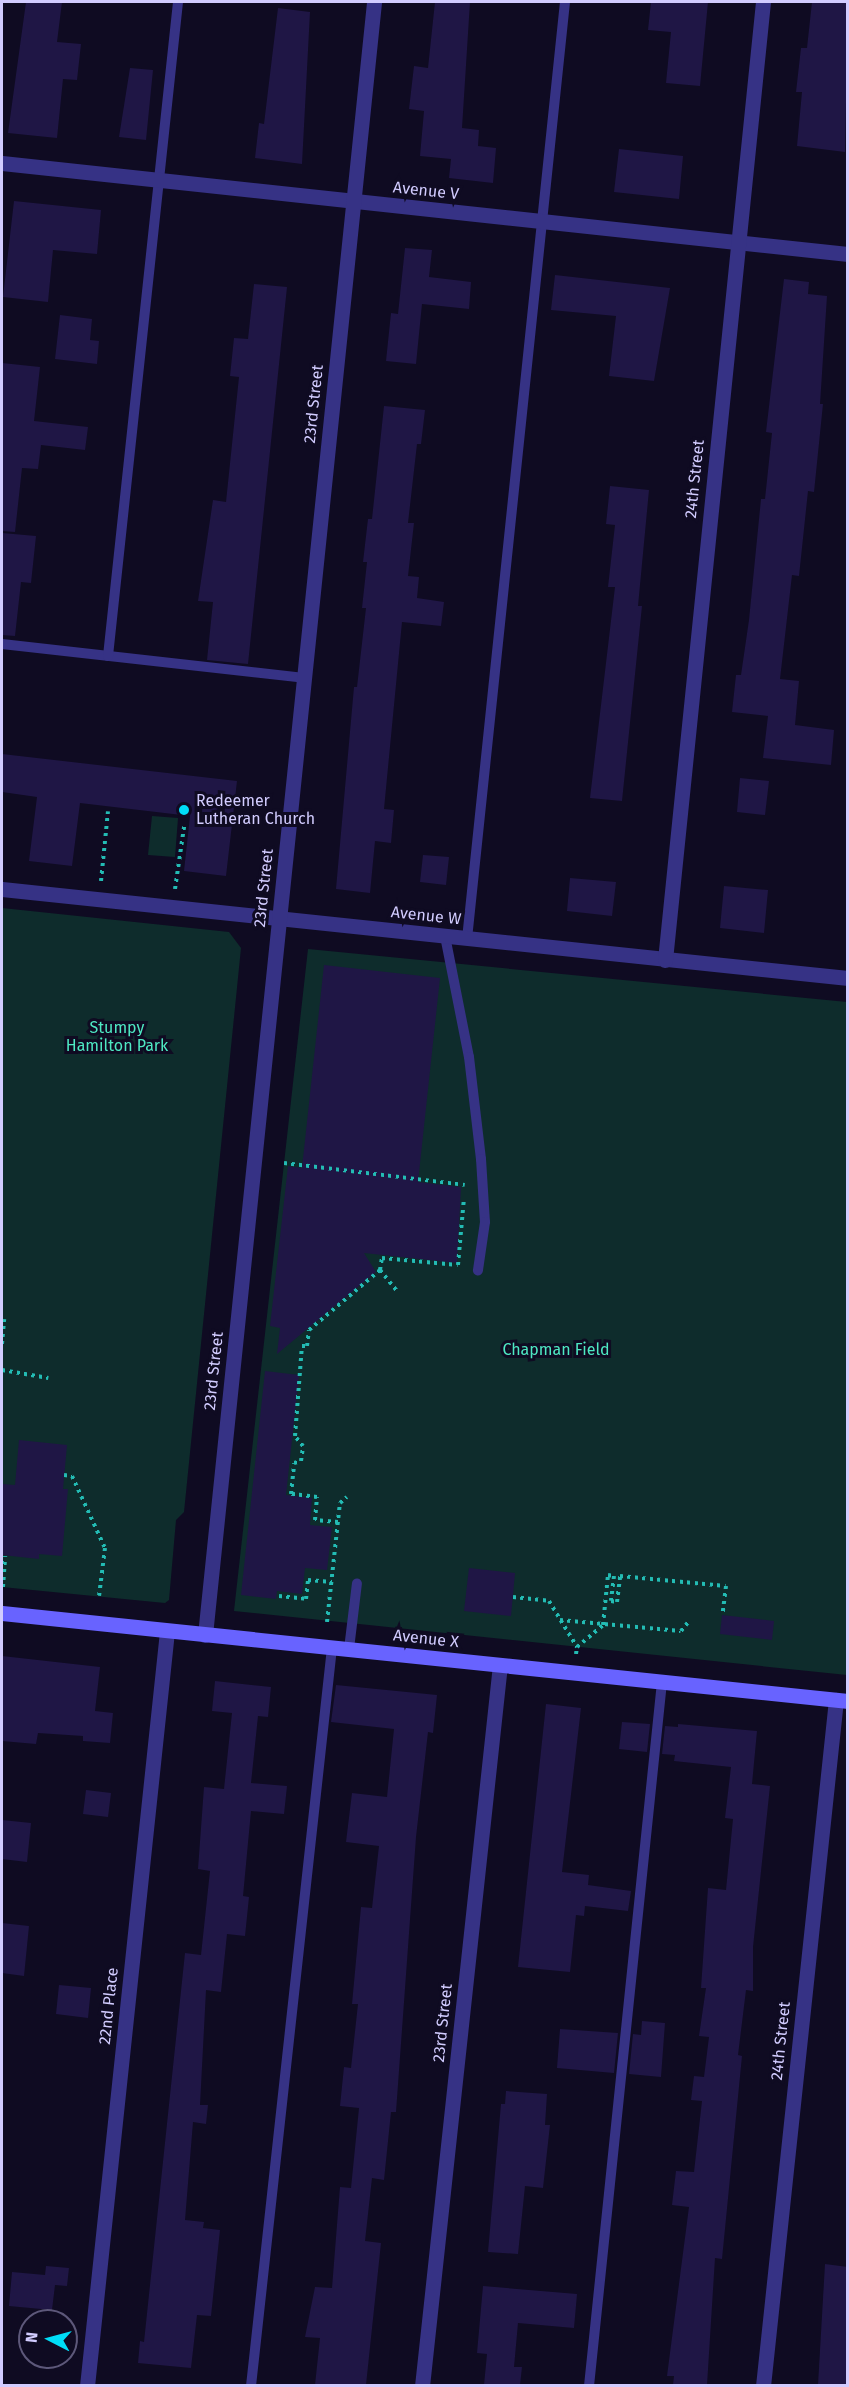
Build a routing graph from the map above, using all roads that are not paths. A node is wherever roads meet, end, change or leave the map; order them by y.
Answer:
1 (178, 2) edge
2 (374, 2) edge
3 (565, 2) edge
4 (763, 2) edge
5 (2, 164) edge
6 (158, 181) junction
7 (353, 201) junction
8 (540, 221) junction
9 (738, 243) junction
10 (848, 254) edge
11 (2, 644) edge
12 (108, 656) junction
13 (304, 678) junction
14 (2, 889) edge
15 (279, 919) junction
16 (445, 936) junction
17 (467, 939) junction
18 (665, 960) junction
19 (848, 978) edge
20 (478, 1270) dead end
21 (357, 1583) dead end
22 (2, 1613) edge
23 (167, 1631) junction
24 (205, 1635) junction
25 (332, 1648) junction
26 (349, 1649) junction
27 (500, 1665) junction
28 (663, 1682) junction
29 (842, 1701) edge
30 (87, 2385) edge
31 (251, 2385) edge
32 (422, 2385) edge
33 (589, 2385) edge
34 (763, 2385) edge

1 - 6 lane
2 - 7 street, 23rd Street
3 - 8 lane
4 - 9 street, 24th Street
5 - 6 street, Avenue V
6 - 7 street, Avenue V
6 - 12 lane
7 - 8 street, Avenue V
7 - 13 street, 23rd Street
8 - 9 street, Avenue V
8 - 17 lane
9 - 10 street, Avenue V
9 - 18 street, 24th Street
11 - 12 lane
12 - 13 lane
13 - 15 street, 23rd Street
14 - 15 street, Avenue W
15 - 16 street, Avenue W
15 - 24 street, 23rd Street
16 - 17 street, Avenue W
16 - 20 lane
17 - 18 street, Avenue W
18 - 19 street, Avenue W
21 - 26 lane
22 - 23 street, Avenue X
23 - 24 street, Avenue X
23 - 30 street, 22nd Place
24 - 25 street, Avenue X
25 - 26 street, Avenue X
25 - 31 lane
26 - 27 street, Avenue X
27 - 28 street, Avenue X
27 - 32 street, 23rd Street
28 - 29 street, Avenue X
28 - 33 lane
29 - 34 street, 24th Street

